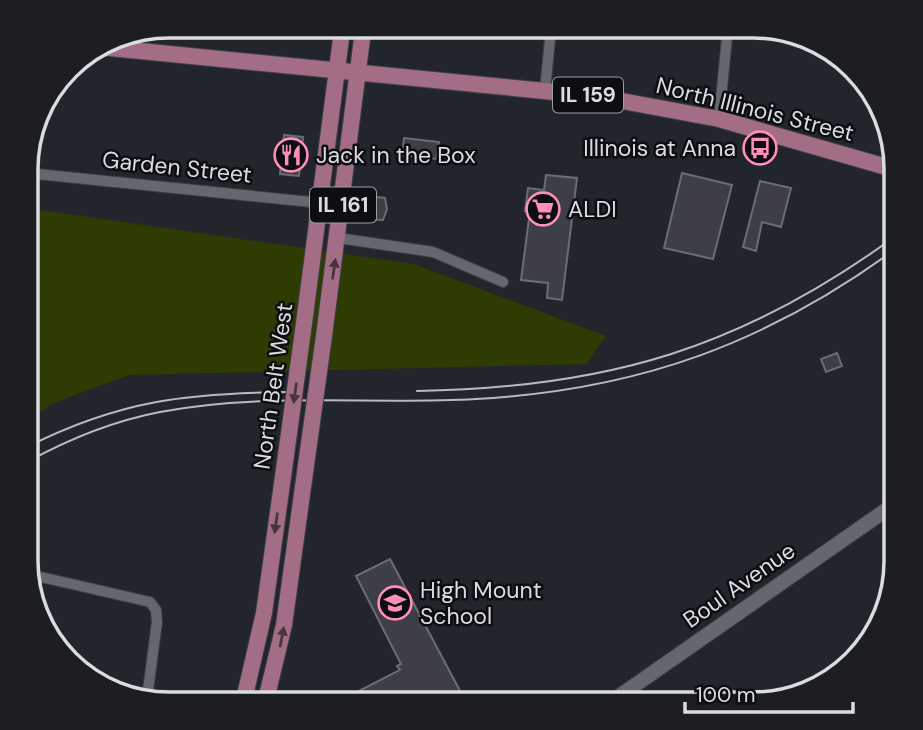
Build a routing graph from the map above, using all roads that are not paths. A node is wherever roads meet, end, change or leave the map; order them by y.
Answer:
1 (341, 38) edge
2 (362, 38) edge
3 (550, 39) edge
4 (727, 39) edge
5 (118, 49) edge
6 (338, 72) junction
7 (359, 74) junction
8 (545, 90) junction
9 (719, 118) junction
10 (884, 166) edge
11 (38, 174) edge
12 (321, 203) junction
13 (338, 239) junction
14 (503, 282) dead end
15 (884, 511) edge
16 (40, 578) edge
17 (148, 689) edge
18 (246, 691) edge
19 (268, 691) edge
20 (625, 692) edge

1 - 6 main road, IL 161
2 - 7 main road, IL 161
3 - 8 street
4 - 9 street
5 - 6 main road, North Illinois Street / IL 159
6 - 7 main road, North Illinois Street / IL 159
6 - 12 main road, North Belt West / IL 161
7 - 8 main road, North Illinois Street / IL 159
7 - 13 main road, North Belt West / IL 161
8 - 9 main road, North Illinois Street / IL 159
9 - 10 main road, North Illinois Street / IL 159
11 - 12 street, Garden Street
12 -> 18 main road, North Belt West / IL 161, bridge
13 - 14 street
19 -> 13 main road, North Belt West / IL 161, bridge
15 - 20 street, Boul Avenue
16 - 17 street

